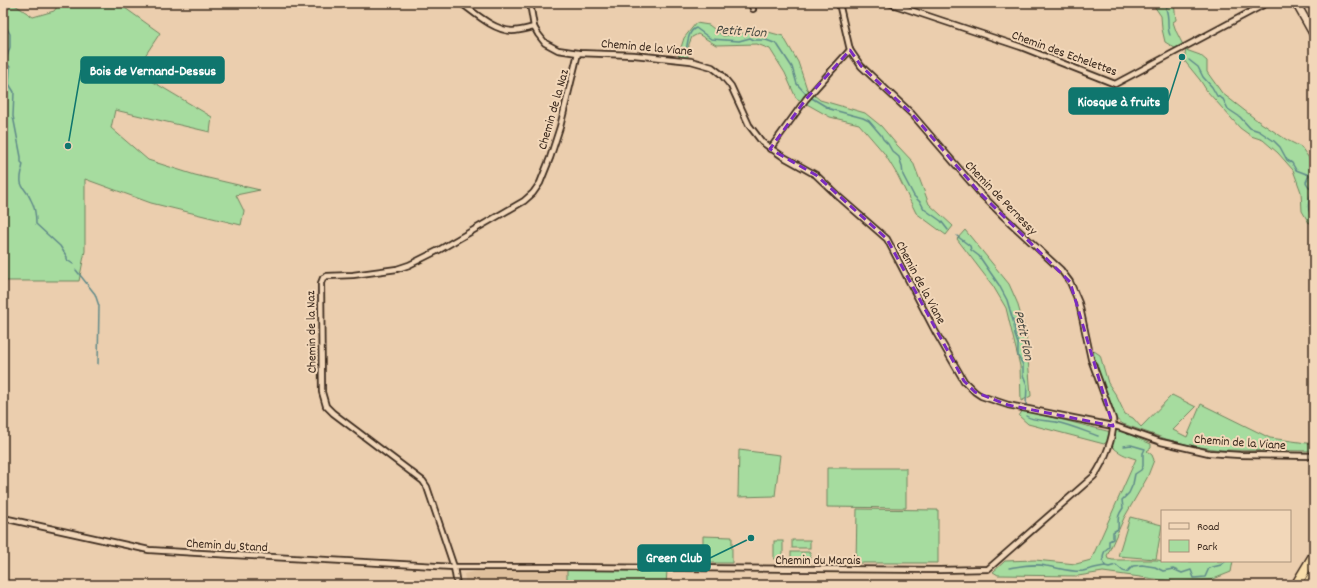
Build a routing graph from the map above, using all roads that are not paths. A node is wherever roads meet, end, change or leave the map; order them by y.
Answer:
1 (461, 3) edge
2 (530, 3) edge
3 (751, 3) edge
4 (839, 3) edge
5 (889, 3) edge
6 (1267, 3) edge
7 (1296, 3) edge
8 (753, 9) dead end
9 (534, 27) junction
10 (1314, 34) edge
11 (850, 50) junction
12 (578, 53) junction
13 (770, 148) junction
14 (1113, 426) junction
15 (1314, 456) edge
16 (3, 518) edge
17 (1314, 555) edge
18 (454, 567) junction
19 (1314, 574) edge
20 (457, 585) edge
21 (1296, 585) edge
22 (1307, 585) edge

1 - 9 street
2 - 9 street, Chemin de la Viane
3 - 8 street
4 - 11 street, Chemin de Pernessy
5 - 6 street, Chemin des Echelettes
7 - 10 main road
9 - 12 street, Chemin de la Viane
11 - 13 street
11 - 14 street, Chemin de Pernessy
12 - 13 street, Chemin de la Viane
12 - 18 street, Chemin de la Naz
13 - 14 street, Chemin de la Viane
14 - 15 street, Chemin de la Viane
14 - 18 street, Chemin du Marais
16 - 18 street, Chemin du Stand
17 - 21 highway
18 - 20 street
19 - 22 highway

